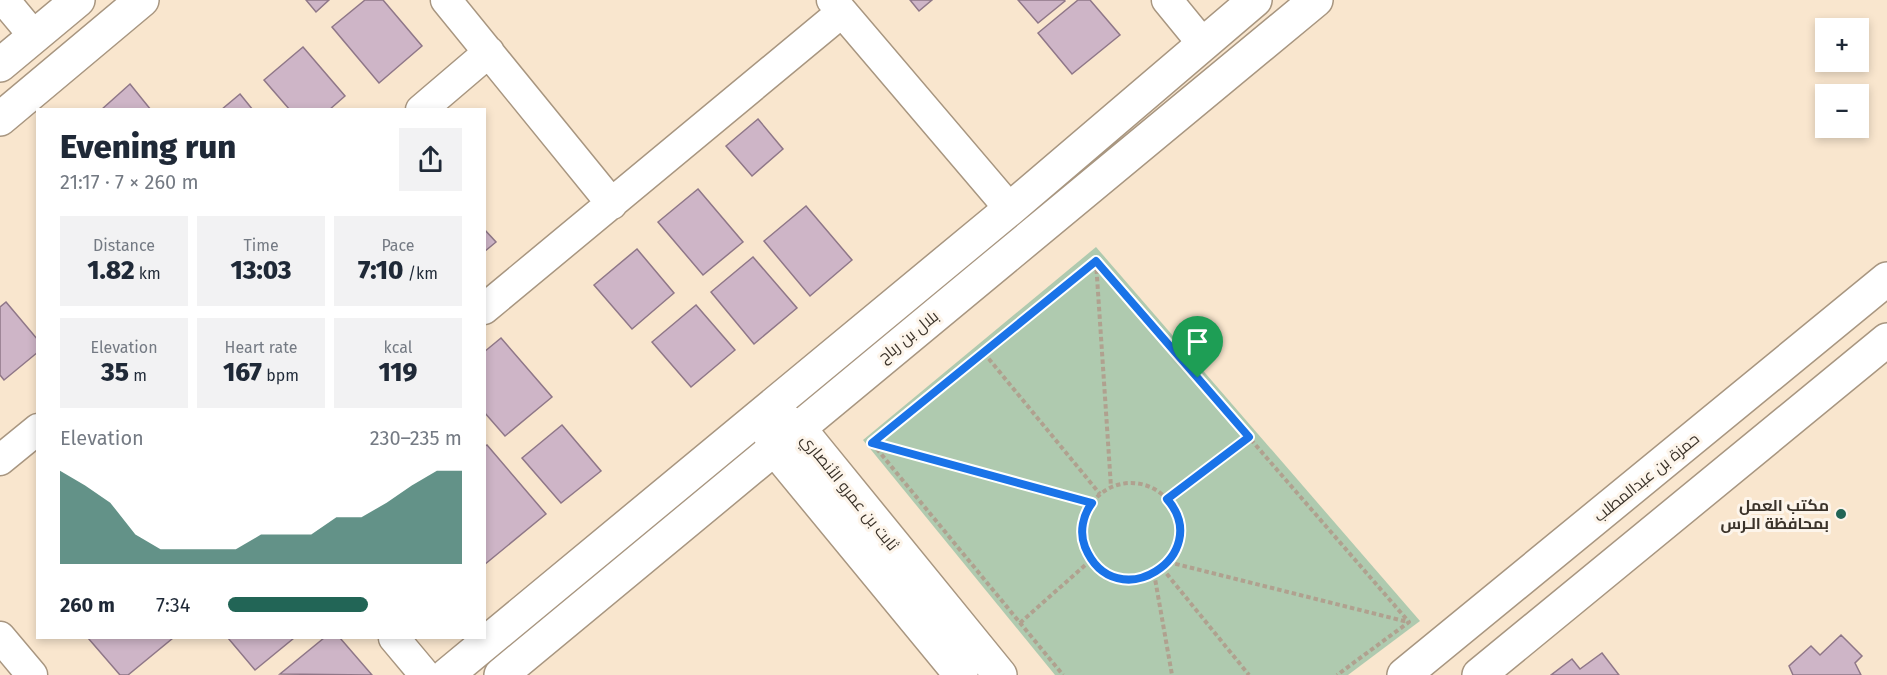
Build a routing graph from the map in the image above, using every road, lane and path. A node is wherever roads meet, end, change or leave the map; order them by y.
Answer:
1 (4, 0) edge
2 (78, 0) edge
3 (142, 0) edge
4 (446, 0) edge
5 (1167, 0) edge
6 (1255, 0) edge
7 (1316, 0) edge
8 (837, 6) edge
9 (34, 36) junction
10 (1203, 44) junction
11 (489, 52) junction
12 (0, 65) edge
13 (422, 108) edge
14 (0, 119) edge
15 (612, 204) junction
16 (1010, 209) junction
17 (1096, 261) junction
18 (1887, 279) edge
19 (486, 307) edge
20 (1887, 340) edge
21 (984, 353) junction
22 (765, 411) junction
23 (36, 431) edge
24 (786, 437) junction
25 (1249, 437) junction
26 (872, 443) junction
27 (0, 460) edge
28 (1110, 487) junction
29 (1100, 494) junction
30 (1167, 499) junction
31 (1092, 503) junction
32 (1092, 559) junction
33 (1168, 562) junction
34 (1162, 568) junction
35 (1154, 573) junction
36 (1408, 622) junction
37 (1020, 623) junction
38 (0, 637) edge
39 (395, 639) edge
40 (32, 675) edge
41 (425, 675) edge
42 (447, 675) edge
43 (501, 675) edge
44 (961, 675) edge
45 (1000, 675) edge
46 (1063, 675) edge
47 (1172, 675) edge
48 (1249, 675) edge
49 (1337, 675) edge
50 (1404, 675) edge
51 (1479, 675) edge

1 - 9 street
2 - 9 street
3 - 14 street
4 - 11 street
5 - 10 street
6 - 10 street, بلال بن رباح
7 - 24 street, بلال بن رباح
8 - 15 street
8 - 16 street
9 - 12 street
10 - 16 street, بلال بن رباح
11 - 13 street
11 - 15 street
15 - 19 street
16 - 22 street, بلال بن رباح
17 - 21 path
17 - 25 path
17 - 28 path
18 - 50 street, حمزة بن عبدالمطلب
20 - 51 street
21 - 26 path
21 - 29 path
22 - 24 street, ثابت بن عمرو الأنصاري
22 - 42 street, بلال بن رباح
23 - 27 street
24 - 43 street, بلال بن رباح
24 - 44 street, ثابت بن عمرو الأنصاري
24 - 45 street, ثابت بن عمرو الأنصاري
25 - 30 path
25 - 36 path
26 - 31 path
26 - 37 path
28 - 29 path
28 - 30 path
29 - 31 path
30 - 33 path
31 - 32 path
32 - 35 path
32 - 37 path
33 - 34 path
33 - 36 path
34 - 35 path
34 - 48 path
35 - 47 path
36 - 49 path
37 - 46 path
38 - 40 street
39 - 41 street

